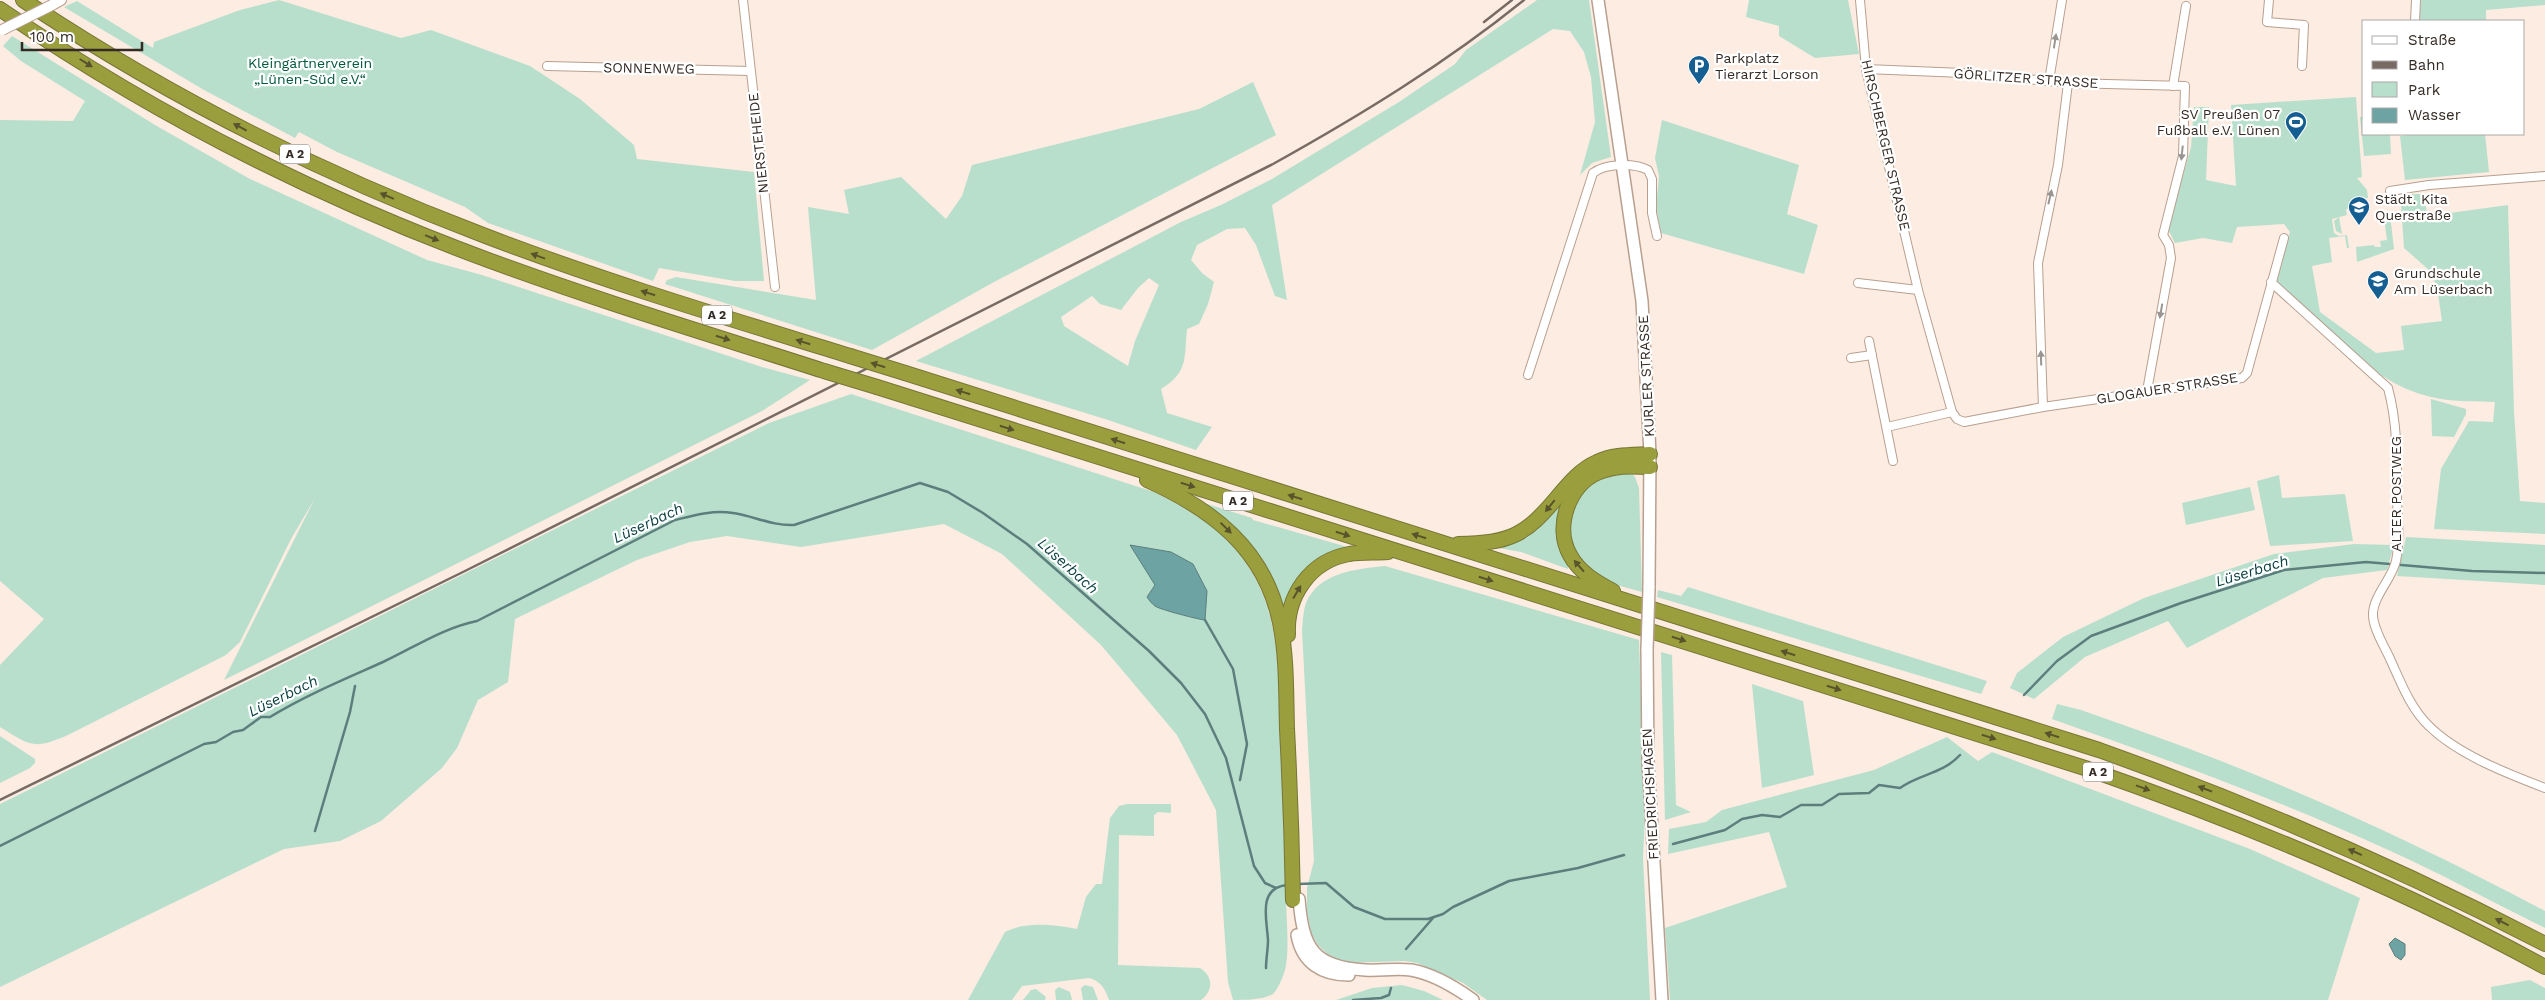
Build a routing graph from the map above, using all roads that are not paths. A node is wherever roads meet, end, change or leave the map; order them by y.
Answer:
1 (23, 0) edge
2 (743, 0) edge
3 (1598, 0) edge
4 (1860, 0) edge
5 (2062, 0) edge
6 (2269, 0) edge
7 (2416, 0) edge
8 (56, 2) edge
9 (2186, 6) dead end
10 (0, 10) edge
11 (2414, 20) edge
12 (1, 30) edge
13 (547, 66) dead end
14 (2302, 66) dead end
15 (1866, 69) junction
16 (750, 71) junction
17 (2049, 81) junction
18 (2068, 83) junction
19 (2173, 86) junction
20 (1623, 165) junction
21 (2545, 176) edge
22 (2390, 191) dead end
23 (1657, 236) dead end
24 (2284, 238) dead end
25 (2271, 282) junction
26 (1858, 283) dead end
27 (775, 287) dead end
28 (1918, 290) junction
29 (1869, 341) dead end
30 (1872, 355) junction
31 (1851, 358) dead end
32 (1528, 375) dead end
33 (2147, 391) junction
34 (2043, 407) junction
35 (1952, 412) junction
36 (1887, 427) junction
37 (1075, 450) junction
38 (1650, 460) junction
39 (1893, 461) dead end
40 (1447, 545) junction
41 (1401, 552) junction
42 (1649, 588) joint
43 (1633, 603) junction
44 (2545, 788) edge
45 (1295, 866) junction
46 (1296, 899) joint
47 (2545, 944) edge
48 (2545, 967) edge
49 (1474, 1000) edge
50 (1662, 1000) edge

40 -> 1 highway, A 2, bridge
2 - 16 street, NIERSTEHEIDE
3 - 20 main road, KURLER STRASSE
4 - 15 street, HIRSCHBERGER STRASSE
17 -> 5 street
6 - 14 street
7 - 11 street
8 - 12 street, bridge
9 - 19 street
10 -> 37 highway, A 2, bridge
13 - 16 street, SONNENWEG
15 - 17 street, GÖRLITZER STRASSE
15 - 28 street, HIRSCHBERGER STRASSE
16 - 27 street, NIERSTEHEIDE
17 - 18 street, GÖRLITZER STRASSE
18 - 19 street, GÖRLITZER STRASSE
34 -> 18 street
19 -> 33 street, GÖRLITZER STRASSE
20 - 23 street
20 - 32 street
20 - 38 main road, KURLER STRASSE
21 - 22 street
24 - 25 street, GLOGAUER STRASSE
25 - 33 street, GLOGAUER STRASSE
25 - 44 street, ALTER POSTWEG
26 - 28 street
28 - 35 street, HIRSCHBERGER STRASSE
29 - 30 street
30 - 31 street
30 - 36 street
33 - 34 street, GLOGAUER STRASSE
34 - 35 street, GLOGAUER STRASSE
35 - 36 street
36 - 39 street
37 -> 41 highway, A 2
37 -> 45 highway
38 -> 40 highway
38 - 42 main road, KURLER STRASSE
43 -> 38 highway
40 - 43 highway, A 2
45 -> 41 highway
41 -> 48 highway, A 2
42 - 50 main road, FRIEDRICHSHAGEN, bridge
47 -> 43 highway, A 2
45 - 46 highway
46 - 49 main road

